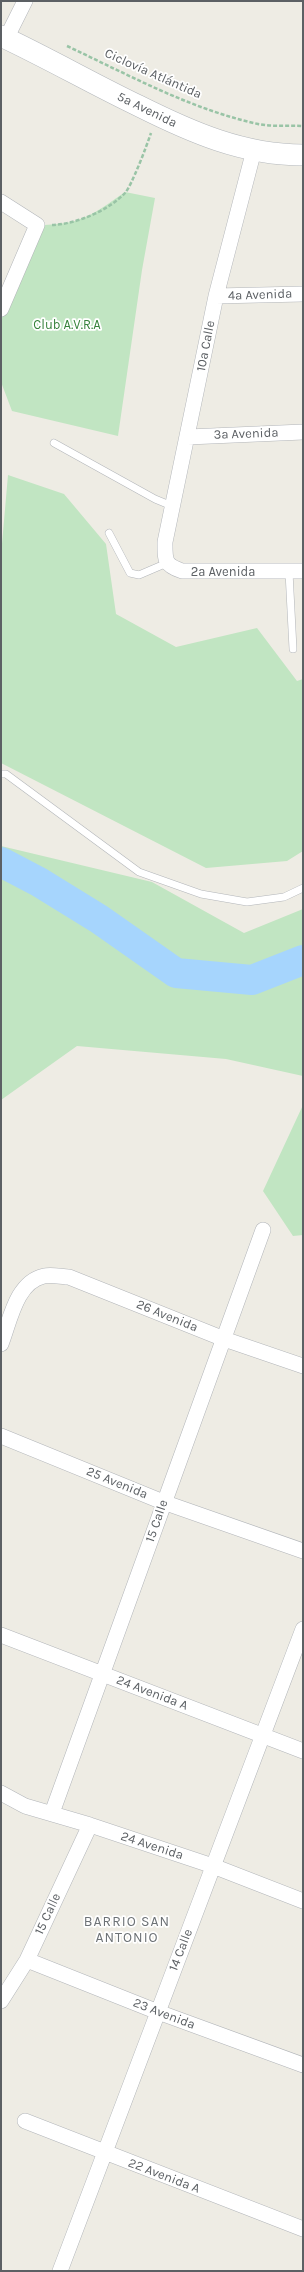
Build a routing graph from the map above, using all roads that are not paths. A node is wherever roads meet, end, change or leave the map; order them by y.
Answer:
1 (24, 1) edge
2 (4, 37) edge
3 (254, 150) junction
4 (303, 155) edge
5 (1, 202) edge
6 (303, 294) edge
7 (216, 296) junction
8 (1, 309) edge
9 (303, 432) edge
10 (188, 437) junction
11 (54, 443) dead end
12 (172, 506) junction
13 (109, 533) dead end
14 (167, 563) junction
15 (296, 571) edge
16 (293, 649) dead end
17 (1, 774) edge
18 (303, 888) edge
19 (262, 1230) dead end
20 (224, 1339) junction
21 (1, 1344) edge
22 (303, 1366) edge
23 (1, 1436) edge
24 (163, 1502) junction
25 (303, 1551) edge
26 (303, 1629) edge
27 (1, 1635) edge
28 (104, 1674) junction
29 (262, 1735) junction
30 (303, 1751) edge
31 (1, 1793) edge
32 (52, 1813) junction
33 (90, 1825) junction
34 (213, 1866) junction
35 (303, 1901) edge
36 (27, 1960) junction
37 (1, 2001) edge
38 (158, 2012) junction
39 (303, 2065) edge
40 (25, 2122) dead end
41 (104, 2152) junction
42 (303, 2229) edge
43 (60, 2271) edge

1 - 2 street
2 - 3 street, 5a Avenida
3 - 4 street, 5a Avenida
3 - 7 street, 10a Calle
5 - 8 street
6 - 7 street, 4a Avenida
7 - 10 street, 10a Calle
9 - 10 street, 3a Avenida
10 - 12 street, 10a Calle
11 - 12 lane
12 - 14 street, 10a Calle
13 - 14 lane
14 - 15 street, 2a Avenida
15 - 16 lane
17 - 18 lane
19 - 20 street, 15 Calle
20 - 21 street, 26 Avenida
20 - 22 street, 26 Avenida
20 - 24 street, 15 Calle
23 - 24 street, 25 Avenida
24 - 25 street, 25 Avenida
24 - 28 street, 15 Calle
26 - 29 street, 14 Calle
27 - 28 street, 24 Avenida A
28 - 29 street, 24 Avenida A
28 - 32 street, 15 Calle
29 - 30 street, 24 Avenida A
29 - 34 street, 14 Calle
31 - 32 street, 24 Avenida
32 - 33 street, 24 Avenida
33 - 34 street, 24 Avenida
33 - 36 street, 15 Calle
34 - 35 street, 24 Avenida
34 - 38 street, 14 Calle
36 - 37 street, 15 Calle
36 - 38 street, 23 Avenida
38 - 39 street, 23 Avenida
38 - 41 street, 14 Calle
40 - 41 street, 22 Avenida A
41 - 42 street, 22 Avenida A
41 - 43 street, 14 Calle

